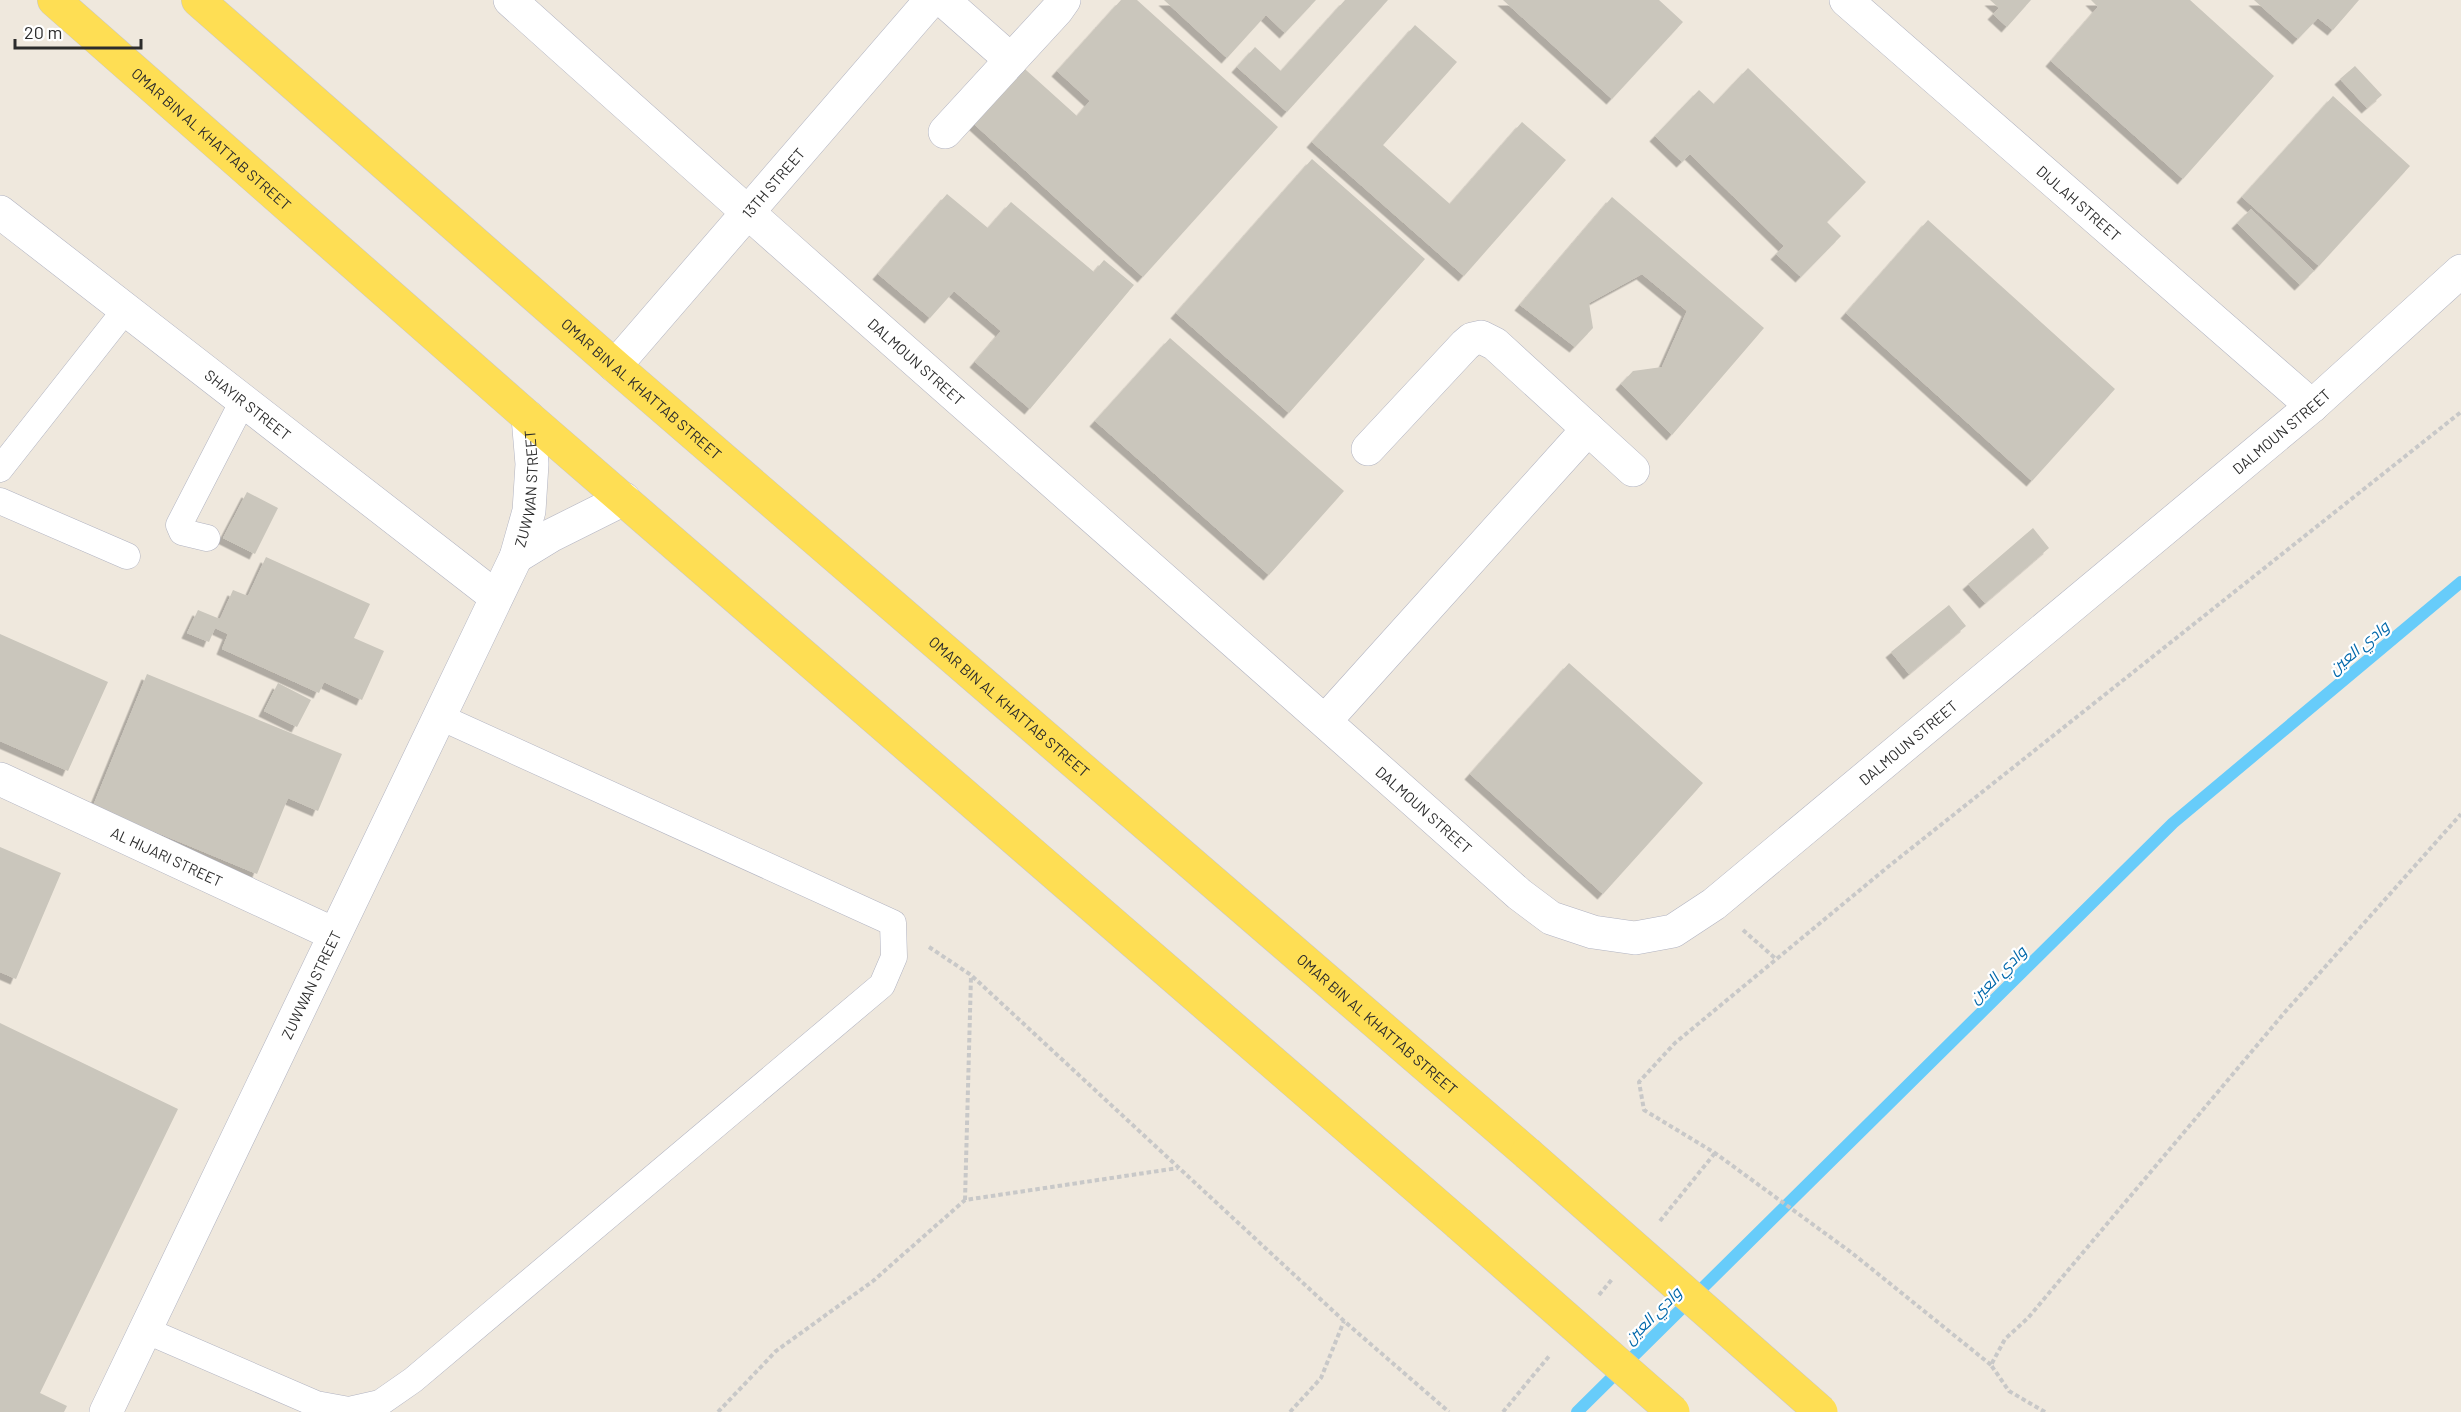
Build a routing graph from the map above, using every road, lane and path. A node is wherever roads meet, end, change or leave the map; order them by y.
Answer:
1 (54, 0) edge
2 (198, 0) edge
3 (510, 0) edge
4 (931, 0) edge
5 (943, 0) edge
6 (1064, 0) edge
7 (1846, 0) edge
8 (1011, 60) junction
9 (945, 132) dead end
10 (0, 212) edge
11 (747, 214) junction
12 (2461, 271) edge
13 (126, 309) junction
14 (615, 366) junction
15 (243, 401) junction
16 (2312, 406) junction
17 (2461, 412) edge
18 (528, 417) junction
19 (1588, 429) junction
20 (1368, 449) dead end
21 (0, 469) edge
22 (1633, 470) dead end
23 (624, 499) junction
24 (0, 501) edge
25 (207, 538) dead end
26 (127, 556) dead end
27 (516, 557) junction
28 (496, 597) junction
29 (438, 716) junction
30 (1325, 721) junction
31 (0, 779) edge
32 (2461, 814) edge
33 (893, 923) junction
34 (334, 934) junction
35 (971, 975) junction
36 (1715, 1153) junction
37 (1179, 1168) junction
38 (965, 1200) junction
39 (1655, 1227) dead end
40 (1617, 1273) dead end
41 (1594, 1301) dead end
42 (1344, 1321) junction
43 (146, 1330) junction
44 (1556, 1347) dead end
45 (1991, 1365) junction
46 (375, 1408) edge
47 (106, 1412) edge
48 (718, 1412) edge
49 (1290, 1412) edge
50 (1449, 1412) edge
51 (1503, 1412) edge
52 (1673, 1412) edge
53 (1821, 1412) edge
54 (2045, 1412) edge

1 - 18 main road, OMAR BIN AL KHATTAB STREET
2 - 14 main road, OMAR BIN AL KHATTAB STREET
3 - 11 street, DALMOUN STREET
4 - 11 street, 13TH STREET
5 - 8 street
6 - 8 street
7 - 16 street, DIJLAH STREET
8 - 9 street
10 - 13 street, SHAYIR STREET
11 - 14 street, 13TH STREET
11 - 30 street, DALMOUN STREET
12 - 16 street, DALMOUN STREET
13 - 15 street, SHAYIR STREET
13 - 21 lane
14 - 53 main road, OMAR BIN AL KHATTAB STREET, bridge
15 - 25 lane
15 - 28 street, SHAYIR STREET
16 - 30 street, DALMOUN STREET
17 - 36 path
18 - 23 main road, OMAR BIN AL KHATTAB STREET
18 - 27 street, ZUWWAN STREET
19 - 20 street
19 - 22 street
19 - 30 street
23 - 27 street, ZUWWAN STREET
23 - 52 main road, OMAR BIN AL KHATTAB STREET, bridge
24 - 26 lane
27 - 28 street, ZUWWAN STREET
28 - 29 street, ZUWWAN STREET
29 - 33 lane
29 - 34 street, ZUWWAN STREET
31 - 34 street, AL HIJARI STREET
32 - 45 path
33 - 35 path
33 - 46 lane
34 - 43 street, ZUWWAN STREET
35 - 37 path
35 - 38 path
36 - 39 path
36 - 45 path
37 - 38 path
37 - 42 path
38 - 48 path
40 - 41 path
42 - 49 path
42 - 50 path
43 - 46 lane
43 - 47 street, ZUWWAN STREET
44 - 51 path
45 - 54 path

